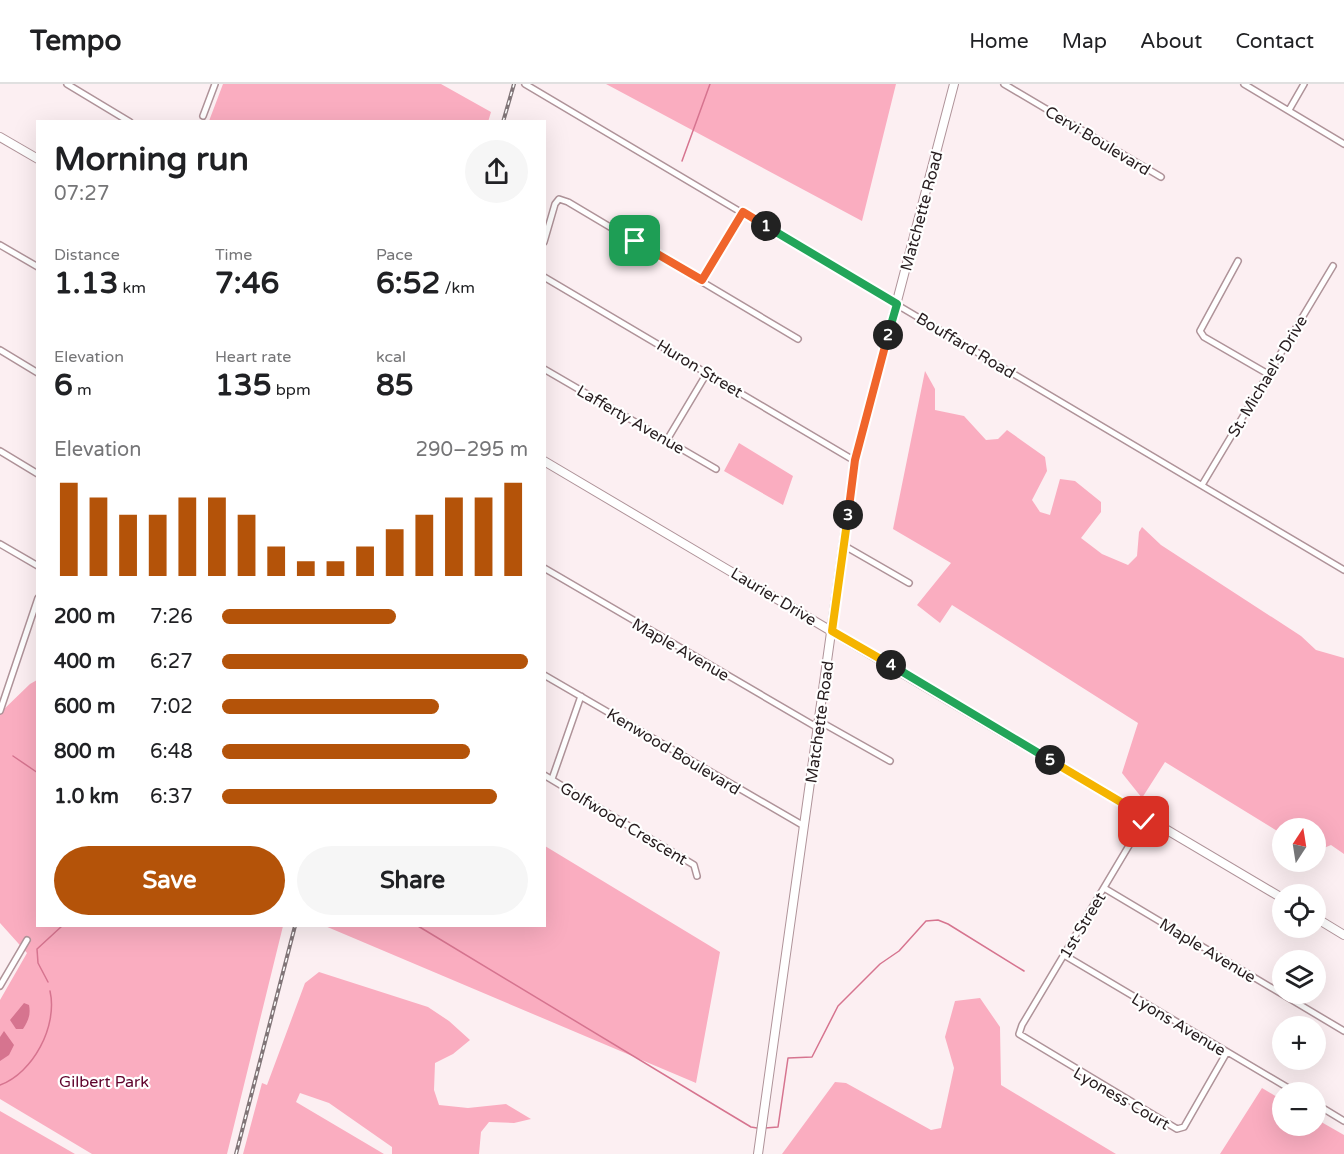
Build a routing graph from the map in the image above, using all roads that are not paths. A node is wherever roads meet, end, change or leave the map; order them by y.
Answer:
1 (67, 84) edge
2 (215, 84) edge
3 (525, 84) edge
4 (954, 84) edge
5 (1004, 84) edge
6 (1244, 84) edge
7 (1304, 84) edge
8 (1289, 110) junction
9 (203, 116) dead end
10 (127, 120) edge
11 (0, 137) edge
12 (1344, 144) edge
13 (36, 158) edge
14 (1161, 177) dead end
15 (743, 212) junction
16 (546, 235) edge
17 (0, 245) edge
18 (1239, 261) dead end
19 (36, 266) edge
20 (1333, 267) dead end
21 (546, 278) edge
22 (702, 280) junction
23 (897, 304) junction
24 (798, 339) dead end
25 (0, 350) edge
26 (546, 370) edge
27 (36, 372) edge
28 (707, 373) junction
29 (1268, 374) junction
30 (667, 440) junction
31 (0, 451) edge
32 (855, 460) junction
33 (546, 462) edge
34 (716, 469) dead end
35 (36, 473) edge
36 (1202, 485) junction
37 (0, 544) edge
38 (843, 545) junction
39 (36, 565) edge
40 (546, 569) edge
41 (1344, 570) edge
42 (909, 583) dead end
43 (36, 604) edge
44 (832, 631) junction
45 (546, 676) edge
46 (581, 696) junction
47 (0, 711) edge
48 (818, 725) junction
49 (890, 761) dead end
50 (546, 776) edge
51 (552, 779) junction
52 (1146, 817) junction
53 (804, 826) junction
54 (697, 876) dead end
55 (1104, 888) junction
56 (1272, 892) edge
57 (1326, 924) edge
58 (1344, 935) edge
59 (27, 940) dead end
60 (1064, 955) junction
61 (0, 968) edge
62 (8, 973) junction
63 (0, 986) edge
64 (1344, 1031) edge
65 (1019, 1034) joint
66 (1227, 1052) junction
67 (1278, 1082) edge
68 (1326, 1110) edge
69 (1344, 1121) edge
70 (758, 1154) edge

1 - 10 street
2 - 9 street
3 - 15 street, Bouffard Road
4 - 23 street, Matchette Road
5 - 14 street, Cervi Boulevard
6 - 8 street
7 - 8 street
8 - 12 street
11 - 13 street
15 - 22 street
15 - 23 street, Bouffard Road
16 - 22 street
17 - 19 street
18 - 29 street
20 - 29 street, St. Michael's Drive
21 - 28 street, Huron Street
22 - 24 street
23 - 32 street, Matchette Road
23 - 36 street, Bouffard Road
25 - 27 street
26 - 30 street, Lafferty Avenue
28 - 30 street
28 - 32 street, Huron Street
29 - 36 street, St. Michael's Drive
30 - 34 street, Lafferty Avenue
31 - 35 street
32 - 38 street, Matchette Road
33 - 44 street, Laurier Drive
36 - 41 street, Bouffard Road
37 - 39 street
38 - 42 street
38 - 44 street, Matchette Road
40 - 48 street, Maple Avenue
43 - 47 street
44 - 48 street, Matchette Road
44 - 52 street, Laurier Drive
45 - 46 street, Kenwood Boulevard
46 - 51 street
46 - 53 street, Kenwood Boulevard
48 - 49 street, Maple Avenue
48 - 53 street, Matchette Road
50 - 51 street, Golfwood Crescent
51 - 54 street, Golfwood Crescent
52 - 55 street, 1st Street
52 - 56 street, Laurier Drive
53 - 70 street, Matchette Road
55 - 60 street, 1st Street
55 - 64 street, Maple Avenue
57 - 58 street
59 - 62 street
60 - 65 street, 1st Street
60 - 66 street, Lyons Avenue
61 - 62 street
62 - 63 street
65 - 66 street, Lyoness Court
66 - 67 street, Lyons Avenue
68 - 69 street

